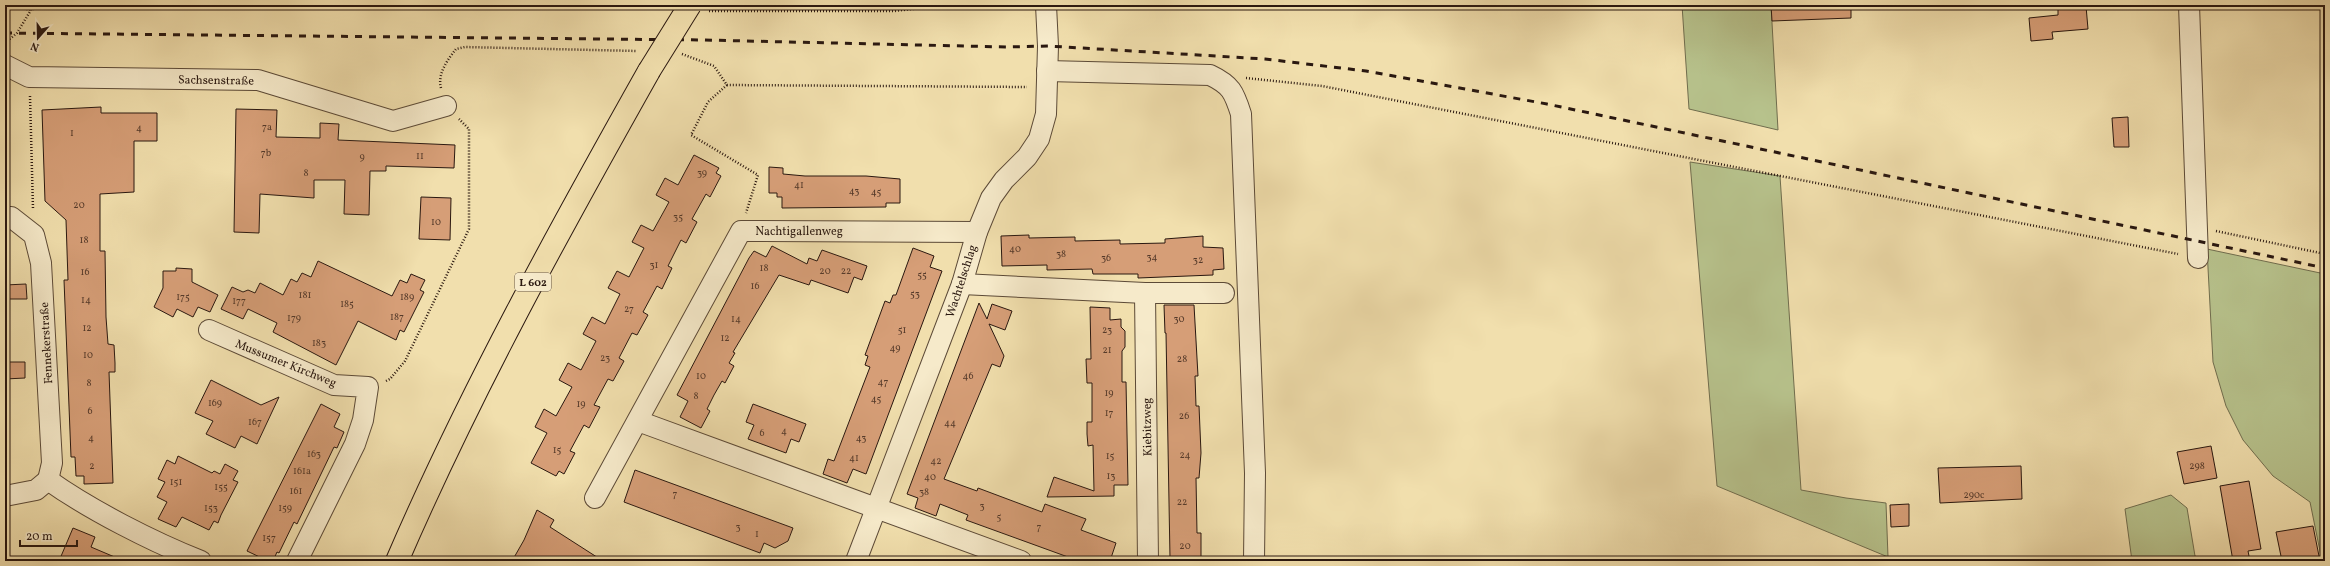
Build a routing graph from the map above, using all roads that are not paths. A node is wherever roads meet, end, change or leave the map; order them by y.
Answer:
1 (1046, 5) edge
2 (2189, 5) edge
3 (699, 8) edge
4 (5, 65) edge
5 (1046, 79) junction
6 (446, 106) road end
7 (11, 217) dead end
8 (977, 232) junction
9 (2198, 258) road end
10 (962, 284) junction
11 (1146, 293) junction
12 (1224, 293) dead end
13 (208, 330) dead end
14 (638, 421) junction
15 (48, 480) junction
16 (5, 496) edge
17 (595, 498) dead end
18 (877, 508) junction
19 (201, 561) edge
20 (297, 561) edge
21 (397, 561) edge
22 (856, 561) edge
23 (1022, 561) edge
24 (1148, 561) edge
25 (1254, 561) edge

1 - 5 street, Wachtelschlag
2 - 9 street
3 - 21 main road, L 602, bridge
4 - 6 street, Sachsenstraße
5 - 8 street, Wachtelschlag
5 - 25 street
7 - 15 street, Fennekerstraße
8 - 10 street, Wachtelschlag
8 - 14 street, Nachtigallenweg
10 - 11 street
10 - 18 street, Wachtelschlag
11 - 12 street
11 - 24 street, Kiebitzweg
13 - 20 street, Mussumer Kirchweg
14 - 17 street, Nachtigallenweg
14 - 18 street
15 - 16 street
15 - 19 street
18 - 22 street, Wachtelschlag
18 - 23 street

